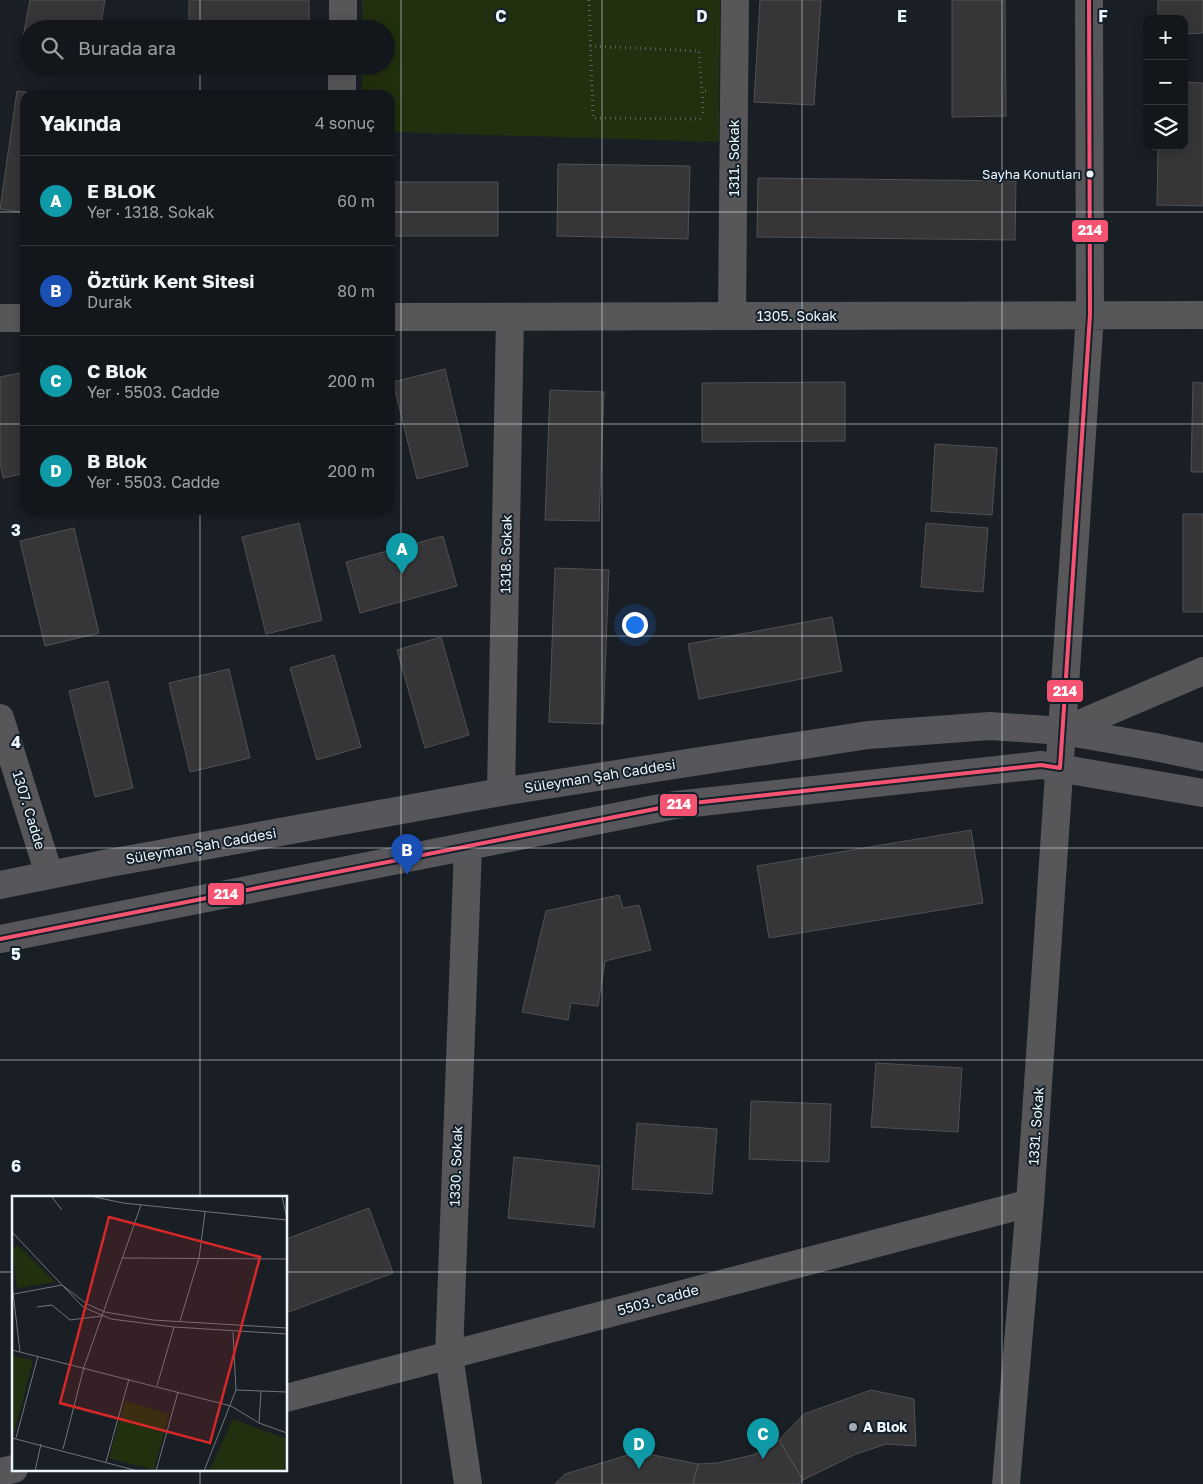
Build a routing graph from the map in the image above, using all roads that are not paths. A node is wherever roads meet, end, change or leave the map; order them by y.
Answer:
1 (343, 0) edge
2 (735, 0) edge
3 (1088, 0) edge
4 (343, 20) edge
5 (342, 75) edge
6 (342, 90) edge
7 (1203, 314) edge
8 (1090, 315) junction
9 (732, 316) junction
10 (395, 317) edge
11 (510, 317) junction
12 (0, 318) edge
13 (20, 318) edge
14 (1203, 671) edge
15 (0, 718) edge
16 (1063, 731) junction
17 (1203, 757) edge
18 (1060, 768) junction
19 (501, 792) junction
20 (1203, 793) edge
21 (468, 847) junction
22 (49, 874) junction
23 (0, 885) edge
24 (0, 938) edge
25 (1030, 1203) junction
26 (449, 1355) junction
27 (288, 1397) edge
28 (468, 1484) edge
29 (1006, 1484) edge

1 - 4 street
2 - 9 street, 1311. Sokak
3 - 8 street, 1331. Sokak
5 - 6 street
7 - 8 street, 1305. Sokak
8 - 9 street, 1305. Sokak
8 - 16 street, 1331. Sokak
9 - 11 street, 1305. Sokak
10 - 11 street, 1305. Sokak
11 - 19 street, 1318. Sokak
12 - 13 street
14 - 16 street
15 - 22 street, 1307. Cadde
16 - 17 main road, Süleyman Şah Caddesi
16 - 18 street, 1331. Sokak
16 - 19 main road, Süleyman Şah Caddesi
18 - 20 main road
18 - 21 main road
18 - 25 street, 1331. Sokak
19 - 22 main road, Süleyman Şah Caddesi
21 - 24 main road
21 - 26 street, 1330. Sokak
22 - 23 main road, Süleyman Şah Caddesi
25 - 26 street, 5503. Cadde
25 - 29 street, 1331. Sokak
26 - 27 street, 5503. Cadde
26 - 28 street, 1330. Sokak

